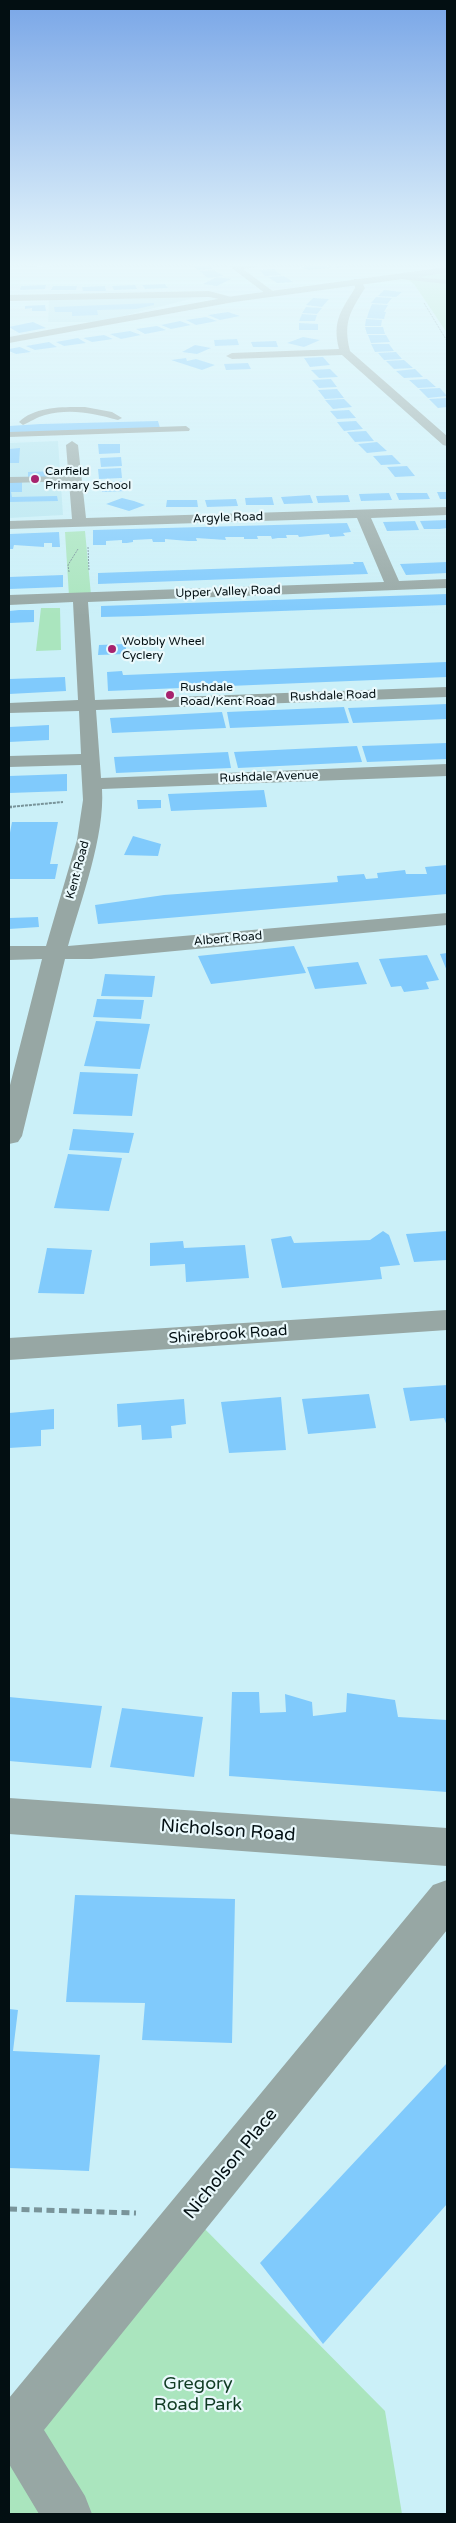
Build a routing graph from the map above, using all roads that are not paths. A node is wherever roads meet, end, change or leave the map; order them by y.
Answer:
1 (376, 380) edge
2 (118, 418) dead end
3 (23, 422) dead end
4 (186, 429) dead end
5 (9, 435) edge
6 (72, 436) junction
7 (447, 442) edge
8 (75, 479) junction
9 (9, 480) edge
10 (447, 511) edge
11 (362, 514) junction
12 (9, 525) edge
13 (85, 526) junction
14 (447, 584) edge
15 (393, 586) junction
16 (80, 597) junction
17 (9, 600) edge
18 (447, 692) edge
19 (86, 706) junction
20 (9, 708) edge
21 (89, 759) junction
22 (9, 762) edge
23 (447, 770) edge
24 (92, 792) junction
25 (447, 919) edge
26 (9, 953) edge
27 (55, 953) junction
28 (9, 1136) edge
29 (447, 1320) edge
30 (9, 1349) edge
31 (9, 1816) edge
32 (447, 1846) edge
33 (447, 1900) edge
34 (67, 2514) edge

1 - 7 street
2 - 3 lane
4 - 6 lane
5 - 6 lane
6 - 8 street
8 - 9 lane
8 - 13 street
10 - 11 street, Argyle Road
11 - 13 street, Argyle Road
11 - 15 street
12 - 13 street, Argyle Road
14 - 15 street, Upper Valley Road
15 - 16 street, Upper Valley Road
16 - 17 street, Upper Valley Road
16 - 19 street, Kent Road
18 - 19 street, Rushdale Road
19 - 20 street, Rushdale Road
19 - 21 street, Kent Road
21 - 22 street
21 - 24 street, Kent Road
23 - 24 street, Rushdale Avenue
24 - 27 street, Kent Road
25 - 27 street, Albert Road
26 - 27 street, Albert Road
27 - 28 street, Kent Road
29 - 30 street, Shirebrook Road
31 - 32 street, Nicholson Road
33 - 34 street, Nicholson Place

